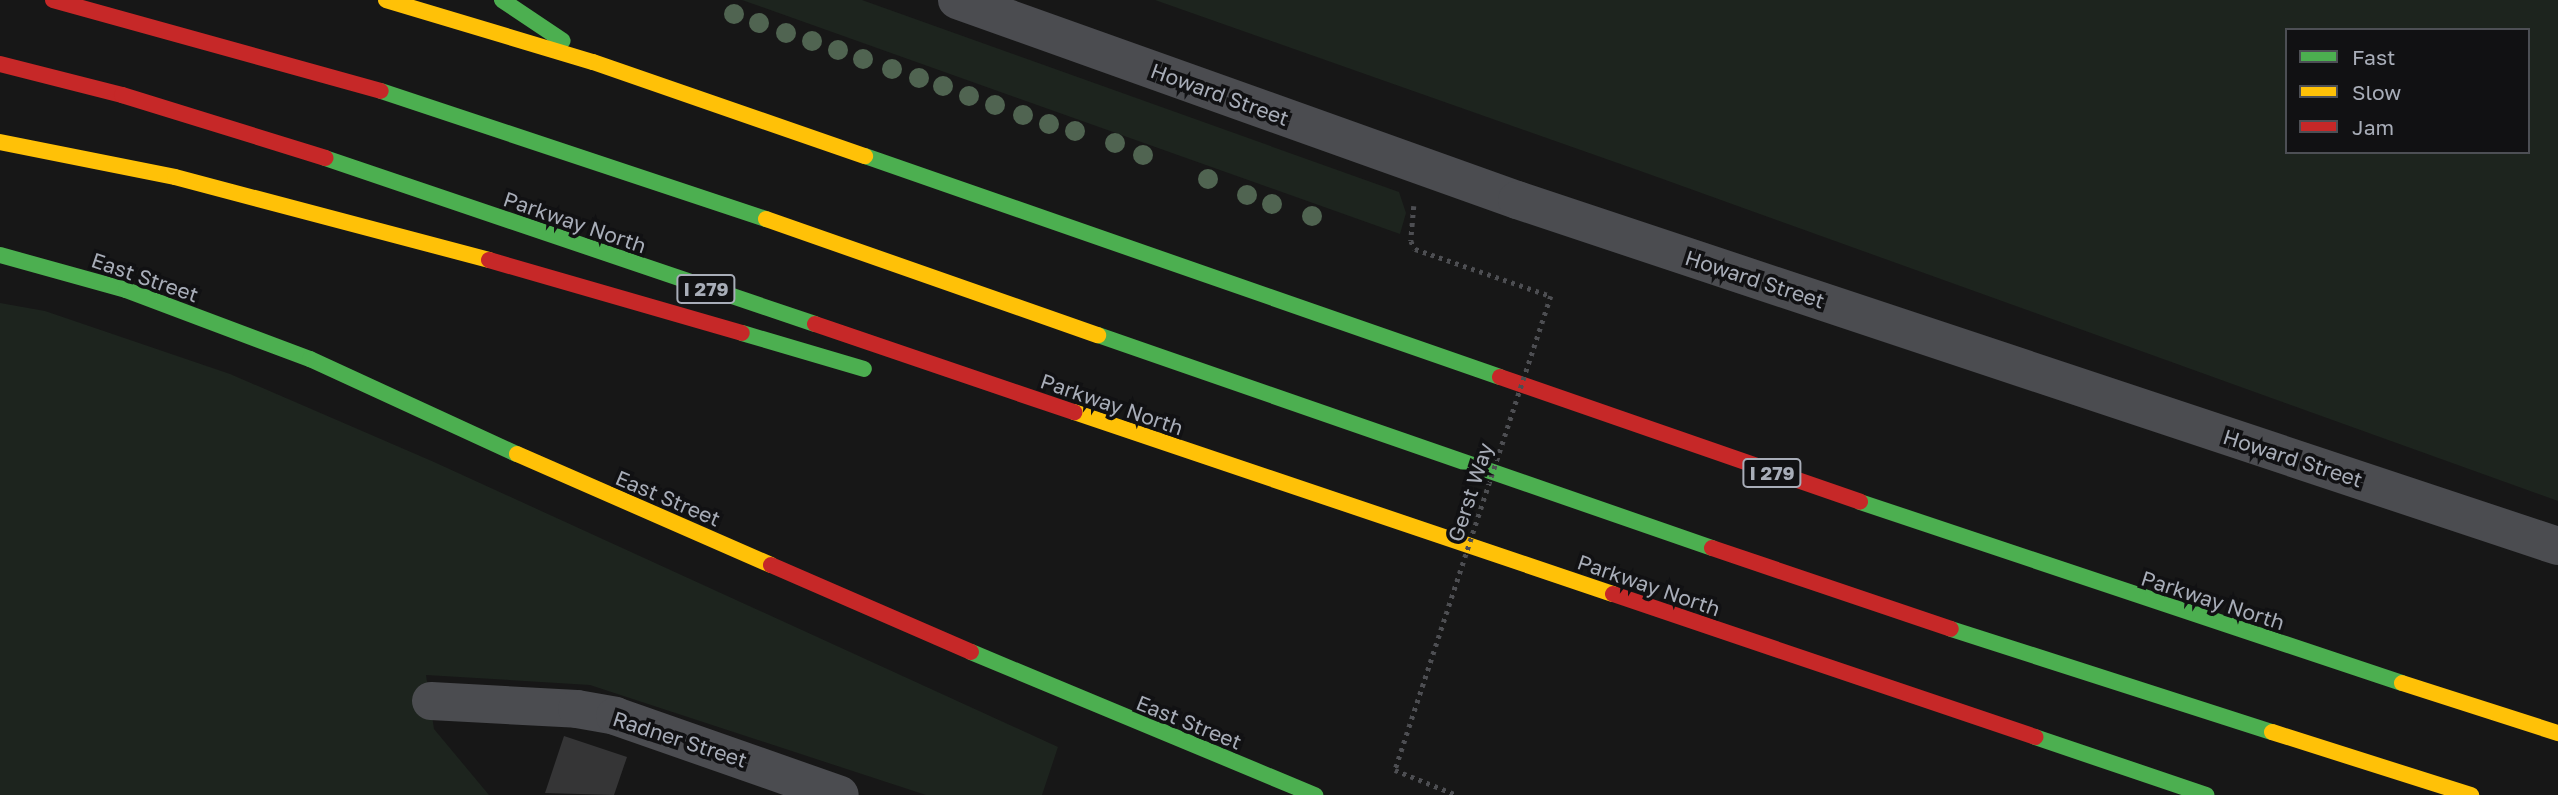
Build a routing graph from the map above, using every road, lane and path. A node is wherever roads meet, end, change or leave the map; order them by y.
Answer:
1 (53, 0) edge
2 (386, 0) edge
3 (502, 0) edge
4 (957, 0) edge
5 (593, 62) junction
6 (0, 64) edge
7 (0, 142) edge
8 (1415, 249) dead end
9 (0, 255) edge
10 (876, 372) dead end
11 (1035, 418) dead end
12 (1408, 526) junction
13 (2558, 547) edge
14 (431, 701) dead end
15 (2558, 733) edge
16 (1306, 793) edge
17 (839, 795) edge
18 (1457, 795) edge
19 (2206, 795) edge
20 (2471, 795) edge

1 - 20 main road
2 - 5 main road, Parkway North / I 279
3 - 5 main road
4 - 13 street, Howard Street
5 - 15 main road, Parkway North / I 279
6 - 12 main road, Parkway North / I 279
7 - 10 main road
8 - 18 path, Gerst Way, bridge
9 - 16 main road, East Street
11 - 12 main road
12 - 19 main road, Parkway North / I 279
14 - 17 street, Radner Street

